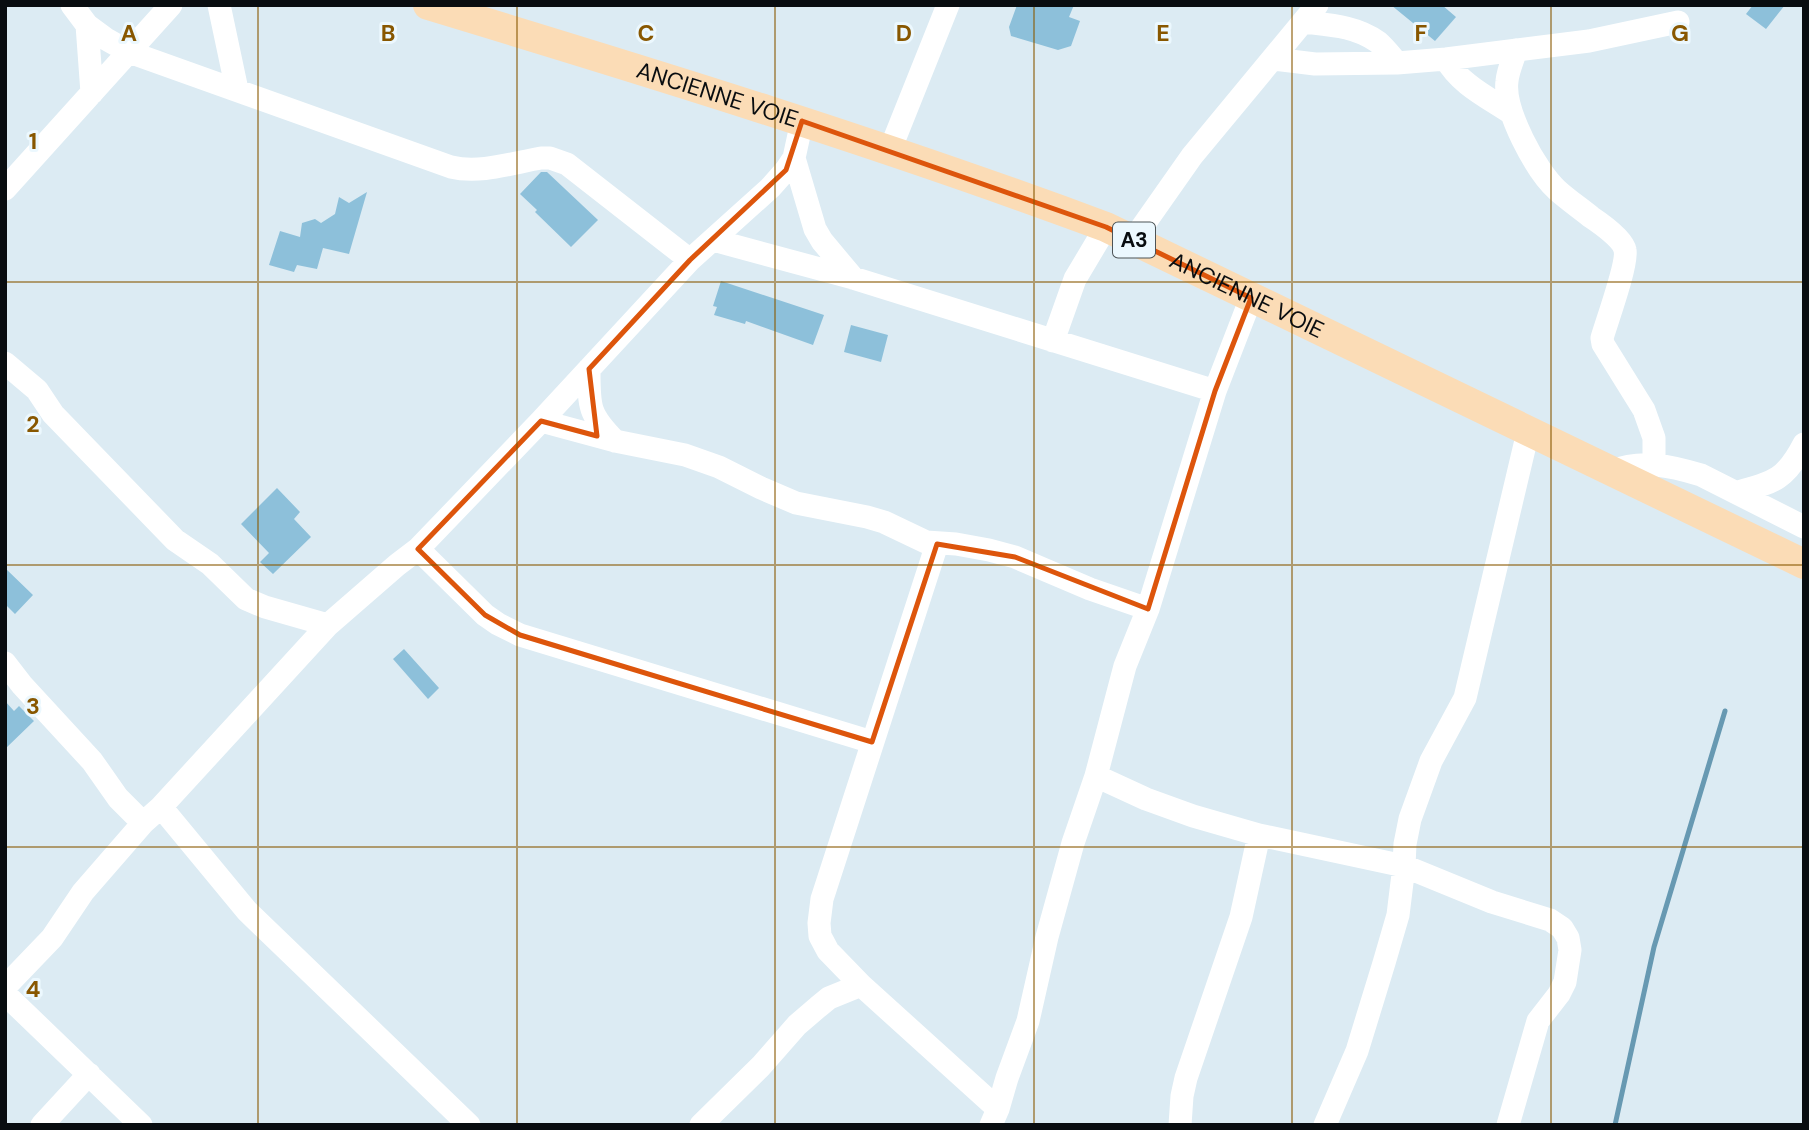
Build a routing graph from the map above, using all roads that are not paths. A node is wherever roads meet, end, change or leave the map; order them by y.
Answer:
1 (72, 5) edge
2 (171, 5) edge
3 (219, 5) edge
4 (428, 5) edge
5 (948, 5) edge
6 (1310, 14) edge
7 (1678, 22) dead end
8 (87, 25) junction
9 (1516, 50) junction
10 (129, 52) junction
11 (1274, 59) junction
12 (1446, 59) junction
13 (1397, 62) junction
14 (237, 90) junction
15 (92, 93) junction
16 (1511, 113) junction
17 (802, 121) junction
18 (890, 150) junction
19 (794, 158) junction
20 (5, 189) edge
21 (1105, 227) junction
22 (713, 240) junction
23 (1133, 240) junction
24 (690, 260) junction
25 (853, 278) junction
26 (1251, 298) junction
27 (1053, 341) junction
28 (5, 363) edge
29 (589, 369) junction
30 (1215, 391) junction
31 (541, 421) junction
32 (1528, 432) junction
33 (615, 440) junction
34 (1804, 444) edge
35 (1654, 464) junction
36 (1612, 471) junction
37 (1787, 472) junction
38 (1738, 492) junction
39 (1798, 524) edge
40 (937, 544) junction
41 (418, 549) junction
42 (1804, 564) edge
43 (1148, 609) junction
44 (328, 625) junction
45 (5, 663) edge
46 (872, 742) junction
47 (1096, 776) junction
48 (161, 807) junction
49 (143, 823) junction
50 (1259, 835) junction
51 (1404, 866) junction
52 (861, 985) junction
53 (5, 987) edge
54 (5, 994) edge
55 (89, 1074) junction
56 (994, 1117) edge
57 (42, 1125) edge
58 (141, 1125) edge
59 (469, 1125) edge
60 (701, 1125) edge
61 (1180, 1125) edge
62 (1325, 1125) edge
63 (1508, 1125) edge

1 - 8 street
2 - 10 street
3 - 14 street
4 - 17 main road, ANCIENNE VOIE / A3
5 - 18 street
6 - 11 street
6 - 13 street
7 - 9 street
8 - 10 street
8 - 15 street
9 - 12 street
9 - 16 street
10 - 14 street
10 - 15 street
11 - 13 street
11 - 23 street
12 - 13 street
12 - 16 street
14 - 24 street
15 - 20 street
16 - 35 street
17 - 18 main road, ANCIENNE VOIE / A3
17 - 19 street
18 - 21 main road, ANCIENNE VOIE / A3
19 - 22 street
19 - 25 street
21 - 23 main road, ANCIENNE VOIE / A3
21 - 27 street
22 - 24 street
22 - 25 street
23 - 26 main road, ANCIENNE VOIE / A3
24 - 29 street
25 - 27 street
26 - 30 street
26 - 32 main road, ANCIENNE VOIE / A3
27 - 30 street
28 - 44 street
29 - 31 street
29 - 33 street
30 - 43 street
31 - 33 street
31 - 41 street
32 - 36 main road, ANCIENNE VOIE / A3
32 - 51 street
33 - 40 street
34 - 37 street
35 - 36 street
35 - 38 street
36 - 42 main road, ANCIENNE VOIE / A3
37 - 38 street
37 - 39 street
38 - 39 street
40 - 43 street
40 - 46 street
41 - 44 street
41 - 46 street
43 - 47 street
44 - 48 street
45 - 49 street
46 - 52 street
47 - 50 street
47 - 56 street
48 - 49 street
48 - 59 street
49 - 53 street
50 - 51 street
50 - 61 street
51 - 62 street
51 - 63 street
52 - 56 street
52 - 60 street
54 - 55 street
55 - 57 street
55 - 58 street

